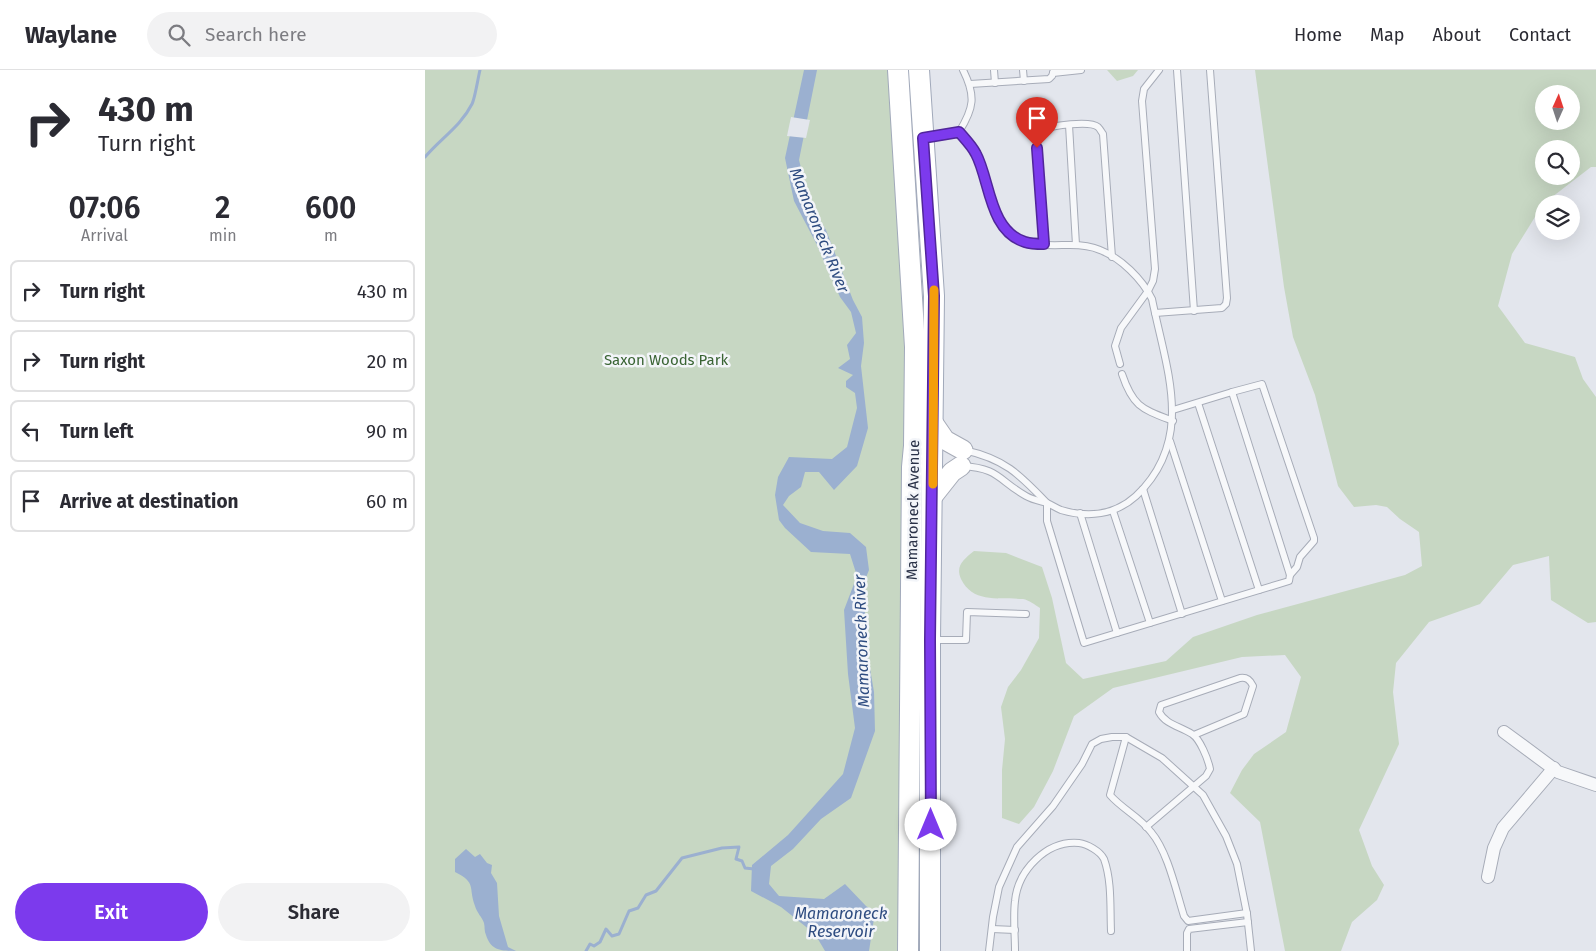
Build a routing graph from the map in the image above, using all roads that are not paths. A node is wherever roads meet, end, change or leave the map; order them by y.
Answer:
1 (897, 70) edge
2 (919, 70) edge
3 (963, 70) edge
4 (994, 70) edge
5 (1023, 70) edge
6 (1081, 70) edge
7 (1159, 70) edge
8 (1177, 70) edge
9 (1210, 70) edge
10 (1053, 72) edge
11 (1024, 81) junction
12 (995, 83) junction
13 (969, 84) junction
14 (1069, 125) junction
15 (959, 132) junction
16 (923, 138) junction
17 (903, 139) junction
18 (1044, 244) junction
19 (1076, 246) junction
20 (1112, 257) junction
21 (1148, 291) junction
22 (1195, 311) junction
23 (1155, 314) junction
24 (1120, 364) dead end
25 (1122, 374) dead end
26 (1232, 392) junction
27 (1198, 402) junction
28 (1173, 410) junction
29 (1173, 421) junction
30 (934, 424) junction
31 (1170, 440) junction
32 (937, 461) junction
33 (1143, 489) junction
34 (933, 496) junction
35 (1047, 503) junction
36 (1113, 511) junction
37 (1080, 513) junction
38 (1290, 575) junction
39 (1259, 590) junction
40 (1222, 602) junction
41 (1027, 614) dead end
42 (1182, 614) junction
43 (1150, 624) junction
44 (1117, 633) junction
45 (930, 640) junction
46 (1504, 732) dead end
47 (1193, 735) junction
48 (1126, 737) junction
49 (1554, 768) junction
50 (1596, 785) edge
51 (1194, 786) junction
52 (909, 806) junction
53 (931, 807) junction
54 (1147, 827) junction
55 (1487, 877) dead end
56 (1247, 913) junction
57 (1248, 922) junction
58 (992, 929) junction
59 (1015, 930) junction
60 (1111, 931) dead end
61 (908, 951) edge
62 (930, 951) edge
63 (989, 951) edge
64 (1015, 951) edge
65 (1187, 951) edge
66 (1251, 951) edge

1 - 17 main road, Mamaroneck Avenue
2 - 16 main road, Mamaroneck Avenue
3 - 13 lane
4 - 12 lane
5 - 11 lane
6 - 10 lane
7 - 21 lane
8 - 22 lane
9 - 22 lane
10 - 11 lane
11 - 12 lane
12 - 13 lane
13 - 15 lane
14 - 18 lane
14 - 19 lane
14 - 20 lane
15 - 16 lane
15 - 18 lane
16 - 17 lane
16 - 30 main road, Mamaroneck Avenue
17 - 32 main road, Mamaroneck Avenue
18 - 19 lane
19 - 20 lane
20 - 21 lane
21 - 23 lane
21 - 24 lane
22 - 23 lane
23 - 28 lane
25 - 29 lane
26 - 27 lane
26 - 38 lane
26 - 38 lane
27 - 28 lane
27 - 39 lane
28 - 29 lane
29 - 31 lane
30 - 32 main road, Mamaroneck Avenue
30 - 32 main road
31 - 33 lane
31 - 40 lane
32 - 34 main road, Mamaroneck Avenue
32 - 34 main road
32 - 35 lane
32 - 35 lane
32 - 52 main road, Mamaroneck Avenue
33 - 36 lane
33 - 42 lane
34 - 45 main road, Mamaroneck Avenue
35 - 37 lane
35 - 44 lane
36 - 37 lane
36 - 43 lane
37 - 44 lane
38 - 39 lane
39 - 40 lane
40 - 42 lane
41 - 45 lane
42 - 43 lane
43 - 44 lane
45 - 53 main road, Mamaroneck Avenue
46 - 49 street
47 - 47 lane
47 - 51 lane
48 - 51 lane
48 - 54 lane
48 - 58 lane
49 - 50 street
49 - 55 street
51 - 54 lane
51 - 56 lane
52 - 53 street
52 - 61 main road, Mamaroneck Avenue
53 - 62 main road, Mamaroneck Avenue
54 - 56 lane
56 - 57 lane
57 - 65 lane
57 - 66 lane
58 - 59 lane
58 - 63 lane
59 - 60 lane
59 - 64 lane

